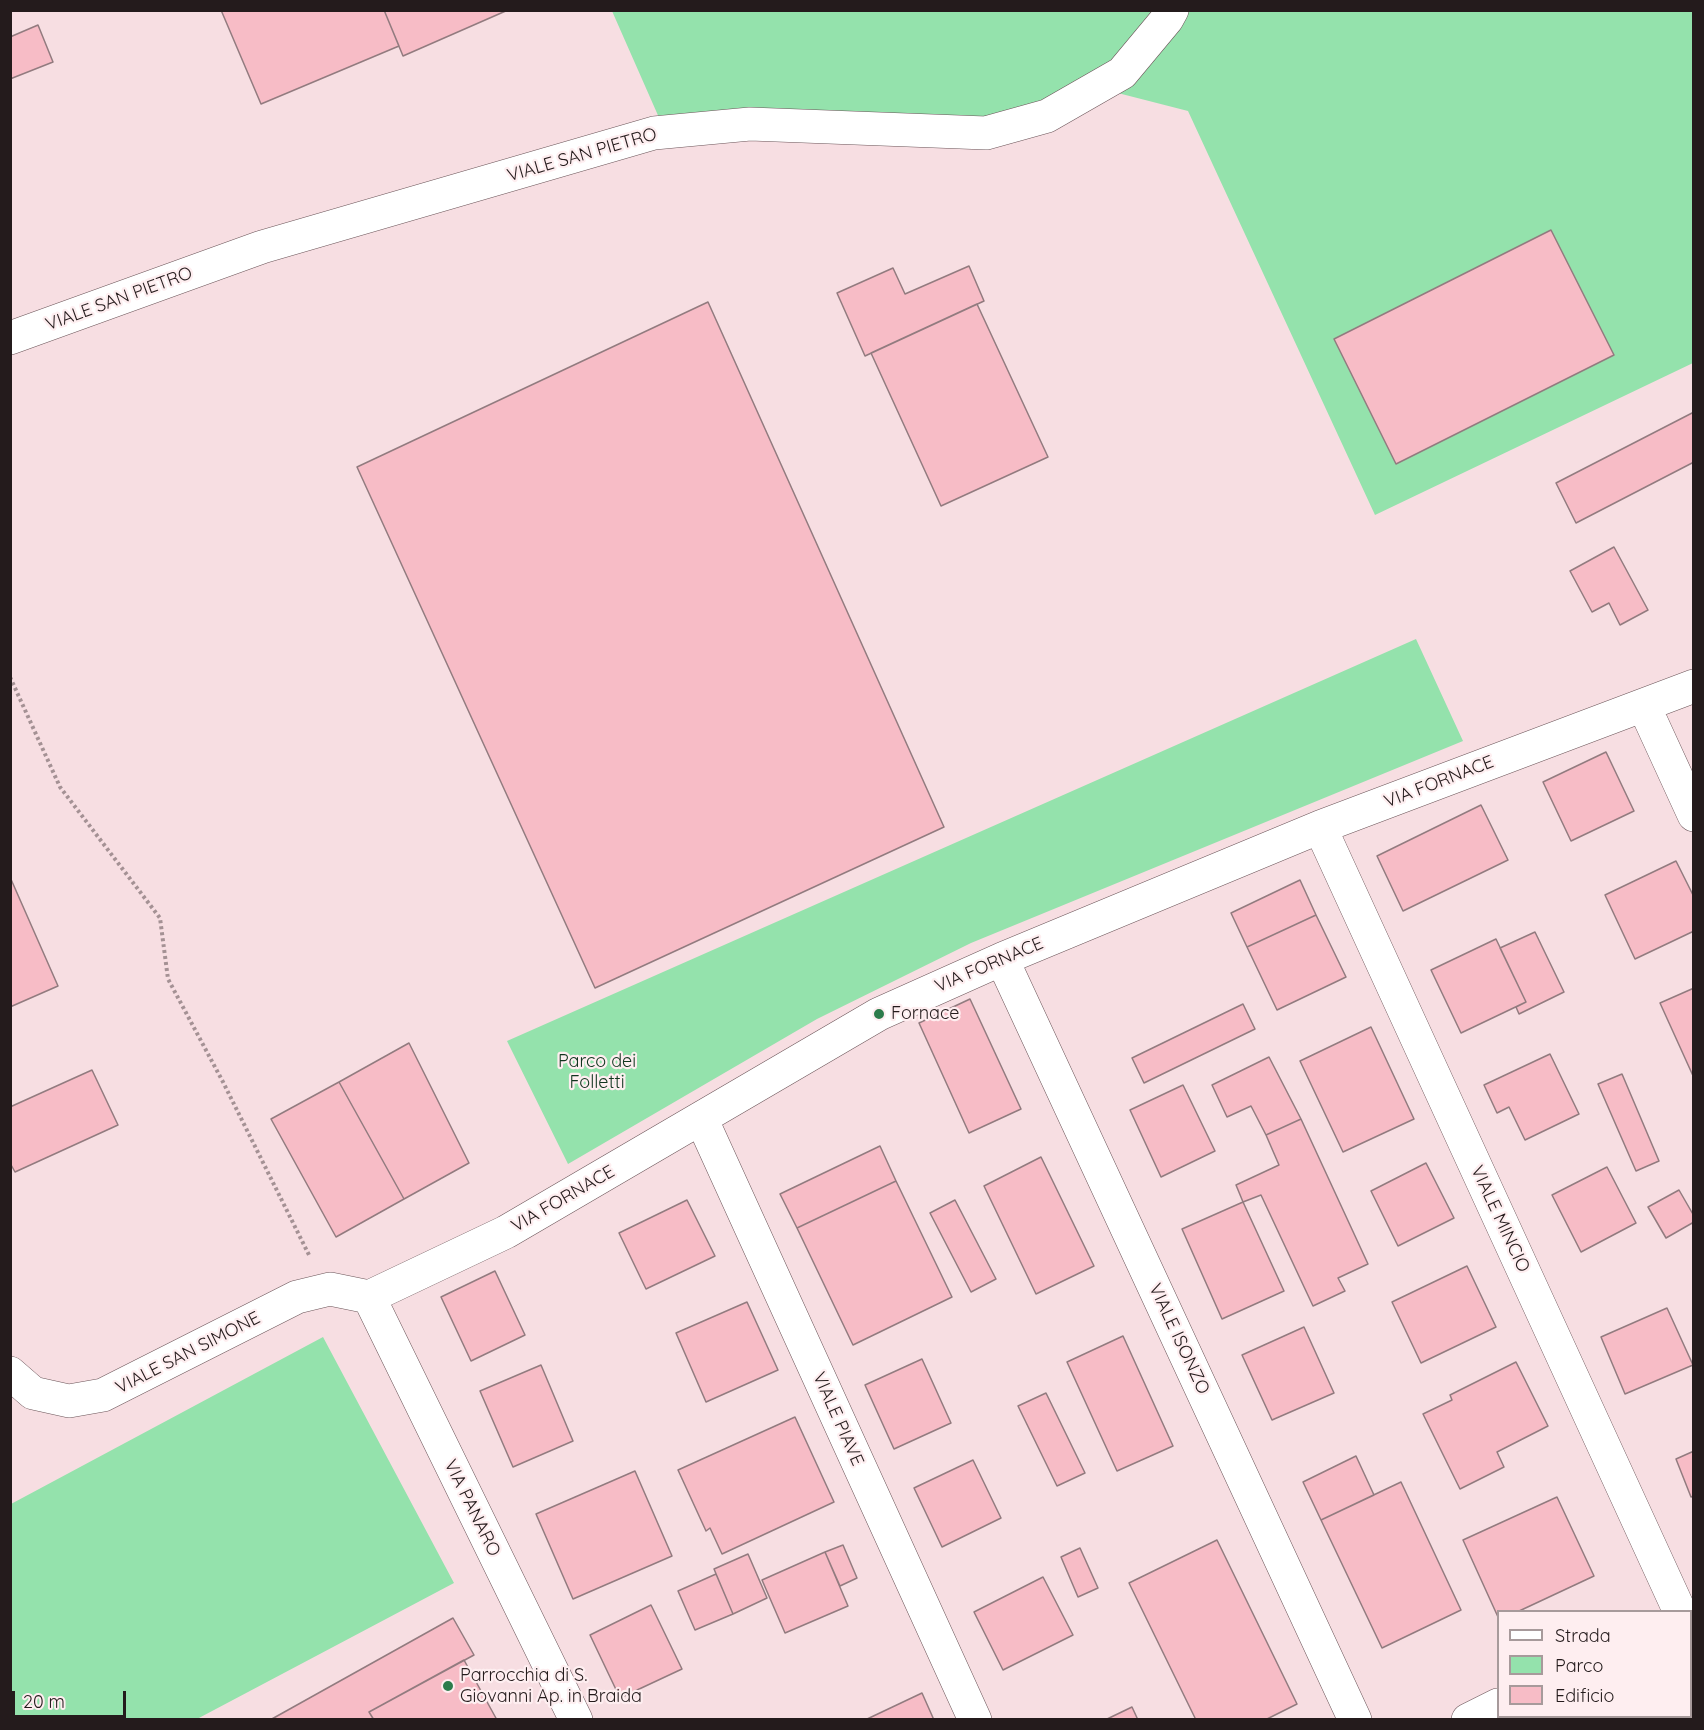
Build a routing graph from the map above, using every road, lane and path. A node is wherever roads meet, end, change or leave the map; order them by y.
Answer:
1 (1172, 10) edge
2 (10, 338) edge
3 (10, 677) edge
4 (1694, 686) edge
5 (1644, 706) junction
6 (1694, 815) edge
7 (1320, 827) junction
8 (1002, 959) junction
9 (701, 1118) junction
10 (330, 1288) junction
11 (369, 1297) junction
12 (10, 1373) edge
13 (1680, 1610) edge
14 (1497, 1705) edge
15 (576, 1719) edge
16 (975, 1719) edge
17 (1355, 1719) edge
18 (1468, 1719) edge

1 - 2 street, VIALE SAN PIETRO
3 - 10 path
4 - 5 street, VIA FORNACE
5 - 6 street
5 - 7 street, VIA FORNACE
7 - 8 street, VIA FORNACE
7 - 13 street, VIALE MINCIO
8 - 9 street, VIA FORNACE
8 - 17 street, VIALE ISONZO
9 - 11 street, VIA FORNACE
9 - 16 street, VIALE PIAVE
10 - 11 street, VIALE SAN SIMONE
10 - 12 street, VIALE SAN SIMONE
11 - 15 street, VIA PANARO
14 - 18 street

